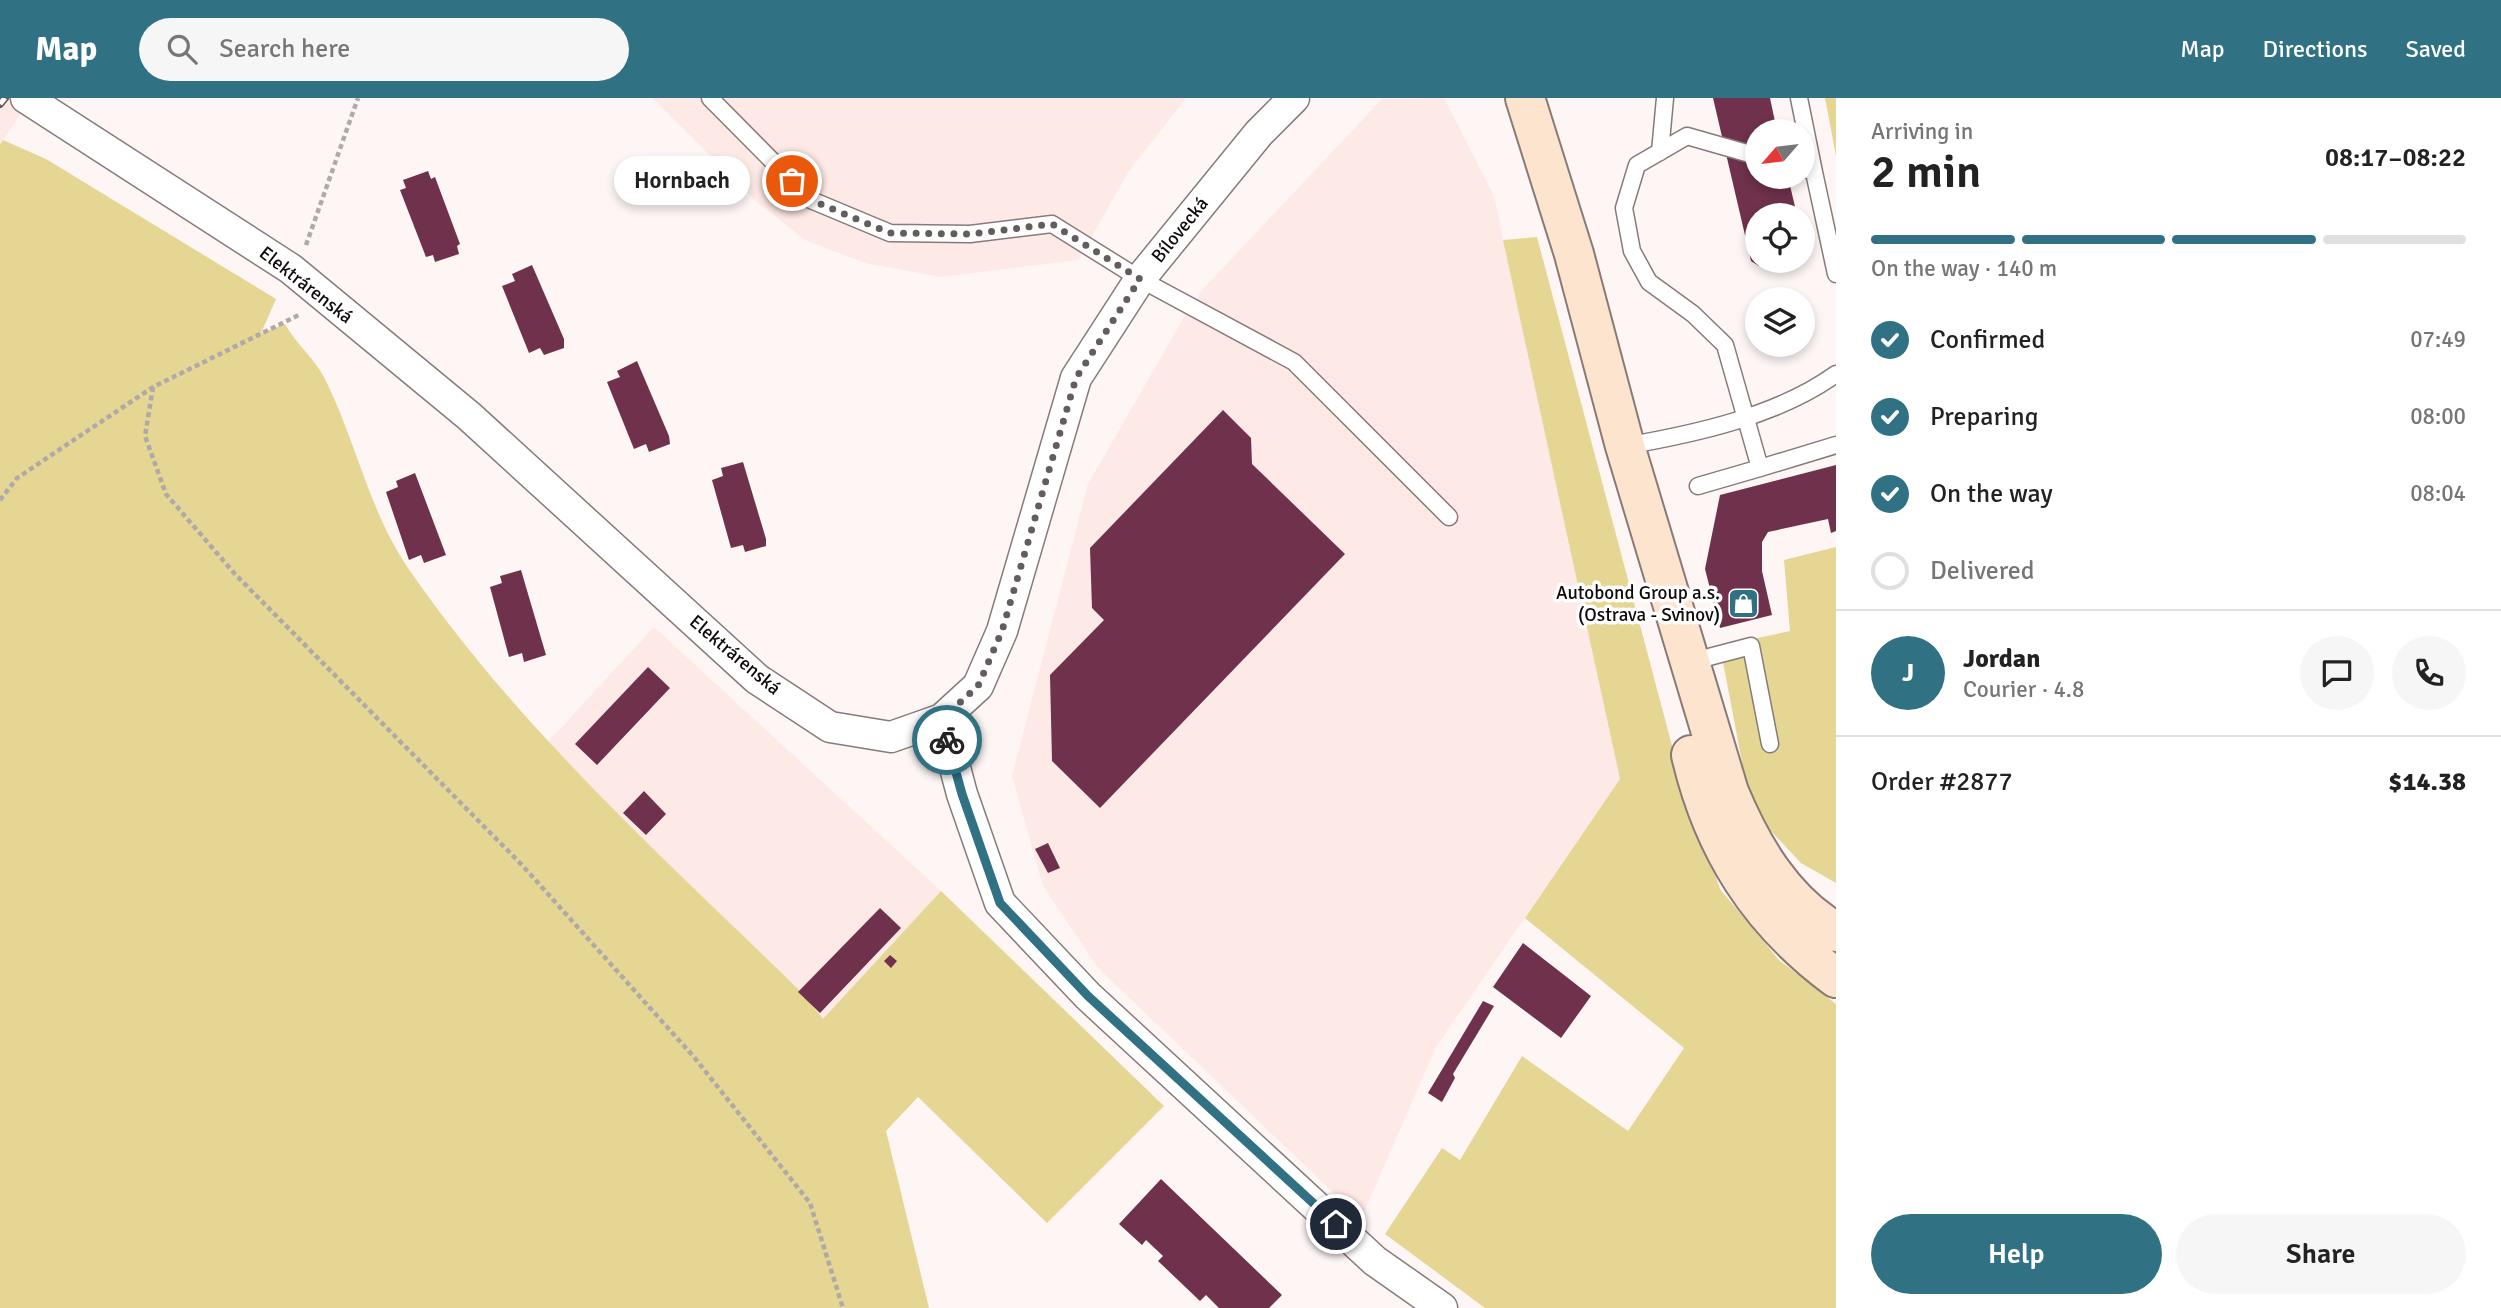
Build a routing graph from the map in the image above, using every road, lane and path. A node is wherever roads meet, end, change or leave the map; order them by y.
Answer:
1 (26, 98) edge
2 (358, 98) edge
3 (710, 98) edge
4 (1294, 98) edge
5 (1525, 98) edge
6 (1665, 98) edge
7 (1799, 98) edge
8 (1802, 119) edge
9 (1660, 152) junction
10 (1745, 153) edge
11 (1813, 189) edge
12 (291, 269) junction
13 (1836, 274) edge
14 (1140, 279) junction
15 (326, 300) junction
16 (1836, 374) edge
17 (153, 387) junction
18 (1746, 416) junction
19 (1836, 445) edge
20 (1625, 446) junction
21 (1760, 468) junction
22 (1698, 486) dead end
23 (0, 500) edge
24 (1449, 517) dead end
25 (1667, 590) junction
26 (1690, 662) junction
27 (942, 719) junction
28 (1770, 744) dead end
29 (1836, 932) edge
30 (1836, 978) edge
31 (843, 1308) edge
32 (1442, 1308) edge

1 - 12 street, Elektrárenská
2 - 12 path
3 - 14 lane
4 - 14 street, Bílovecká
5 - 20 main road
6 - 9 lane
7 - 8 lane
9 - 10 lane
9 - 18 lane
11 - 13 lane
12 - 15 street, Elektrárenská
14 - 24 lane
14 - 27 street, Bílovecká
15 - 17 path
15 - 27 street, Elektrárenská
16 - 18 lane
17 - 23 path
17 - 31 path
18 - 20 lane
18 - 21 lane
19 - 21 lane
20 - 25 main road
21 - 22 lane
25 - 26 main road
25 - 30 main road
26 - 28 lane
26 - 29 main road
27 - 32 street

